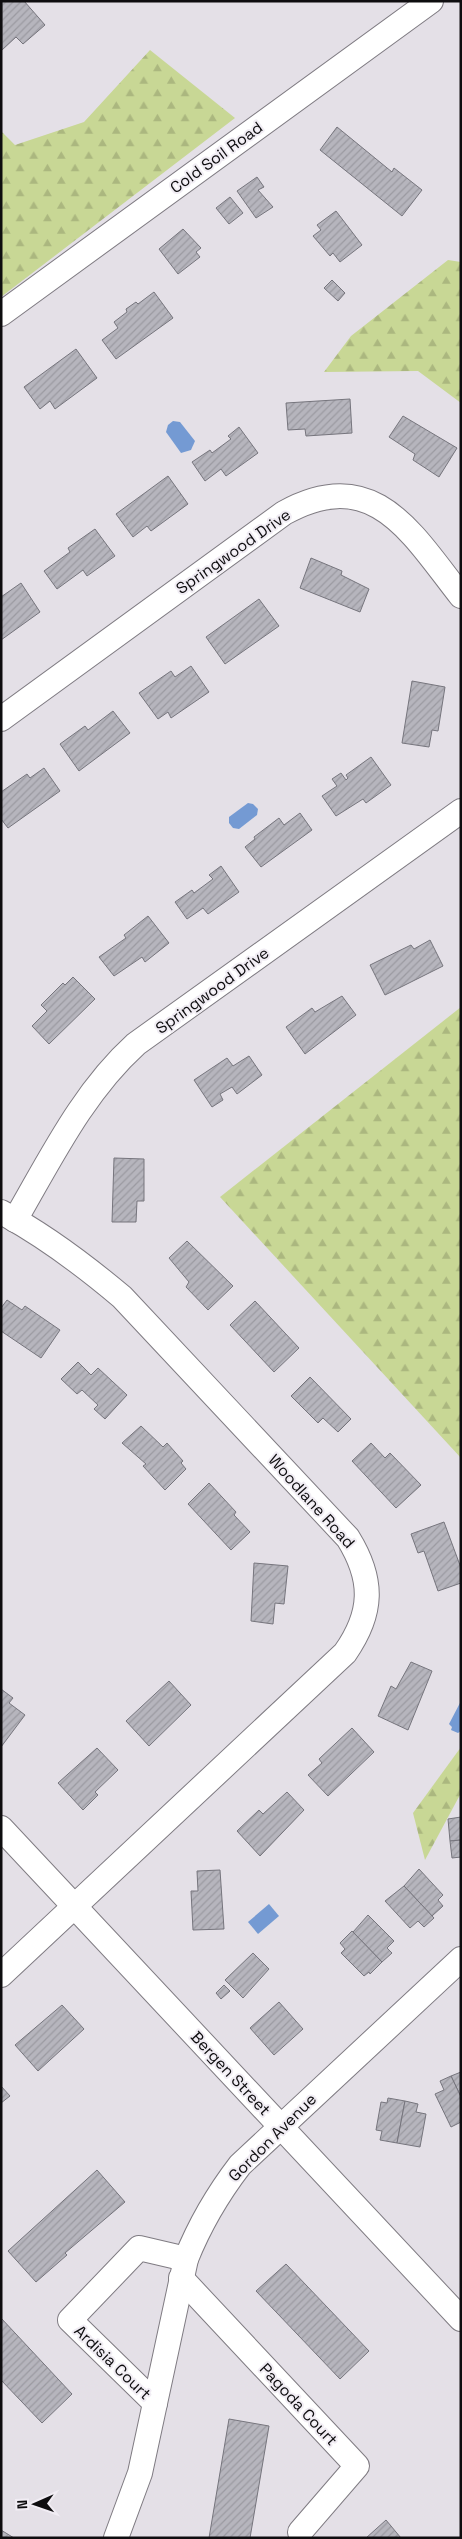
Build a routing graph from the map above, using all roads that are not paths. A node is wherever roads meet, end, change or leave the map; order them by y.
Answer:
1 (431, 1) edge
2 (1, 314) edge
3 (461, 596) edge
4 (1, 719) edge
5 (461, 810) edge
6 (8, 1216) edge
7 (1, 1828) edge
8 (75, 1906) junction
9 (461, 1959) edge
10 (1, 1975) edge
11 (281, 2126) junction
12 (183, 2268) junction
13 (461, 2319) edge
14 (155, 2403) junction
15 (300, 2532) dead end
16 (116, 2538) edge

1 - 2 street, Cold Soil Road
3 - 4 street, Springwood Drive
5 - 6 street, Springwood Drive
6 - 8 street, Woodlane Road
7 - 8 street, Bergen Street
8 - 10 street, Woodlane Road
8 - 11 street, Bergen Street
9 - 11 street, Gordon Avenue
11 - 12 street, Gordon Avenue
11 - 13 street, Bergen Street
12 - 14 street, Gordon Avenue
12 - 14 street, Ardisia Court
12 - 15 street, Pagoda Court
14 - 16 street, Gordon Avenue

